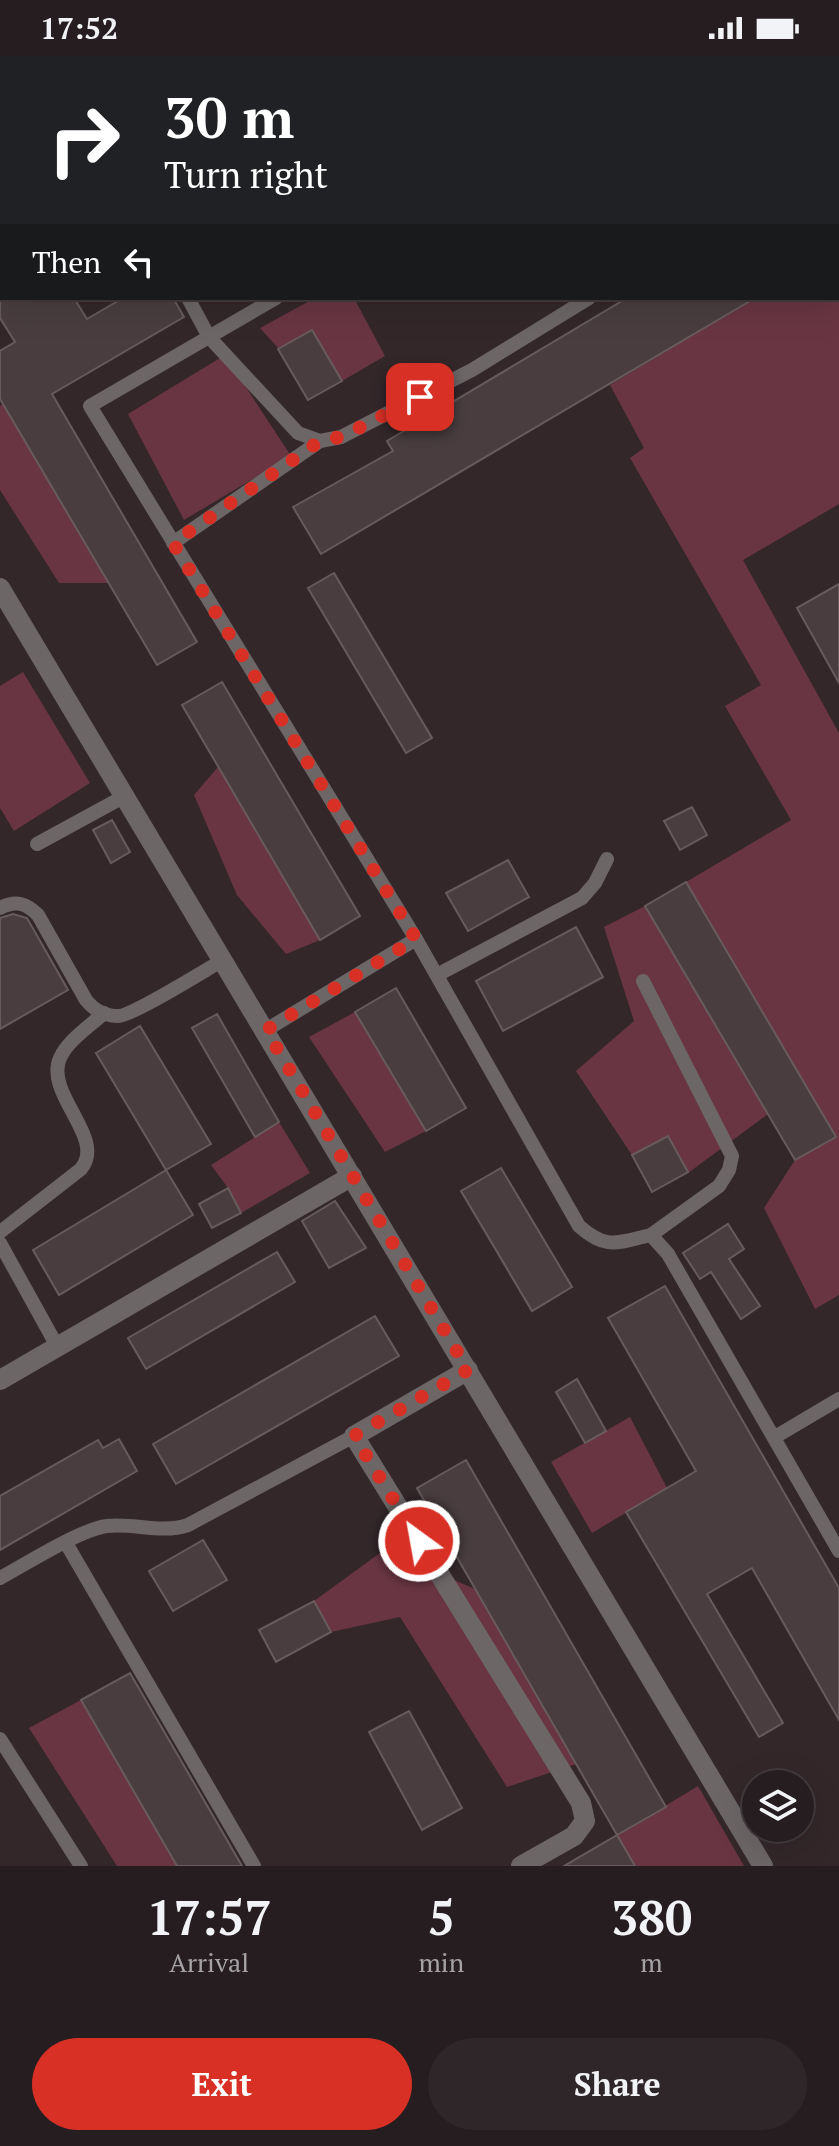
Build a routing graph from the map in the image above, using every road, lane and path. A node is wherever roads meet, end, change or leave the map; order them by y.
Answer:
1 (189, 300) edge
2 (273, 300) edge
3 (586, 300) edge
4 (209, 337) junction
5 (320, 441) junction
6 (173, 543) junction
7 (0, 588) edge
8 (7, 617) edge
9 (125, 796) junction
10 (37, 844) dead end
11 (607, 859) dead end
12 (0, 908) edge
13 (416, 939) junction
14 (223, 960) junction
15 (437, 975) junction
16 (643, 981) dead end
17 (104, 1013) junction
18 (266, 1030) junction
19 (352, 1176) junction
20 (0, 1232) edge
21 (651, 1235) junction
22 (0, 1243) edge
23 (57, 1346) junction
24 (468, 1370) junction
25 (0, 1380) edge
26 (839, 1399) edge
27 (354, 1436) junction
28 (775, 1437) junction
29 (66, 1543) junction
30 (839, 1551) edge
31 (0, 1578) edge
32 (0, 1739) edge
33 (81, 1866) edge
34 (254, 1866) edge
35 (521, 1866) edge
36 (763, 1866) edge

1 - 4 lane
2 - 4 lane
3 - 5 lane
4 - 5 lane
4 - 6 lane
5 - 6 lane
6 - 13 lane
7 - 8 street
8 - 9 street
9 - 10 lane
9 - 14 street
11 - 15 lane
12 - 17 lane
13 - 15 lane
13 - 18 lane
14 - 17 lane
14 - 18 street
15 - 21 lane
16 - 21 lane
17 - 20 lane
18 - 19 street
19 - 23 street
19 - 24 street
21 - 28 lane
22 - 23 lane
23 - 25 street
24 - 27 street
24 - 36 street
26 - 28 lane
27 - 29 lane
27 - 35 street
28 - 30 lane
29 - 31 lane
29 - 34 lane
32 - 33 lane

